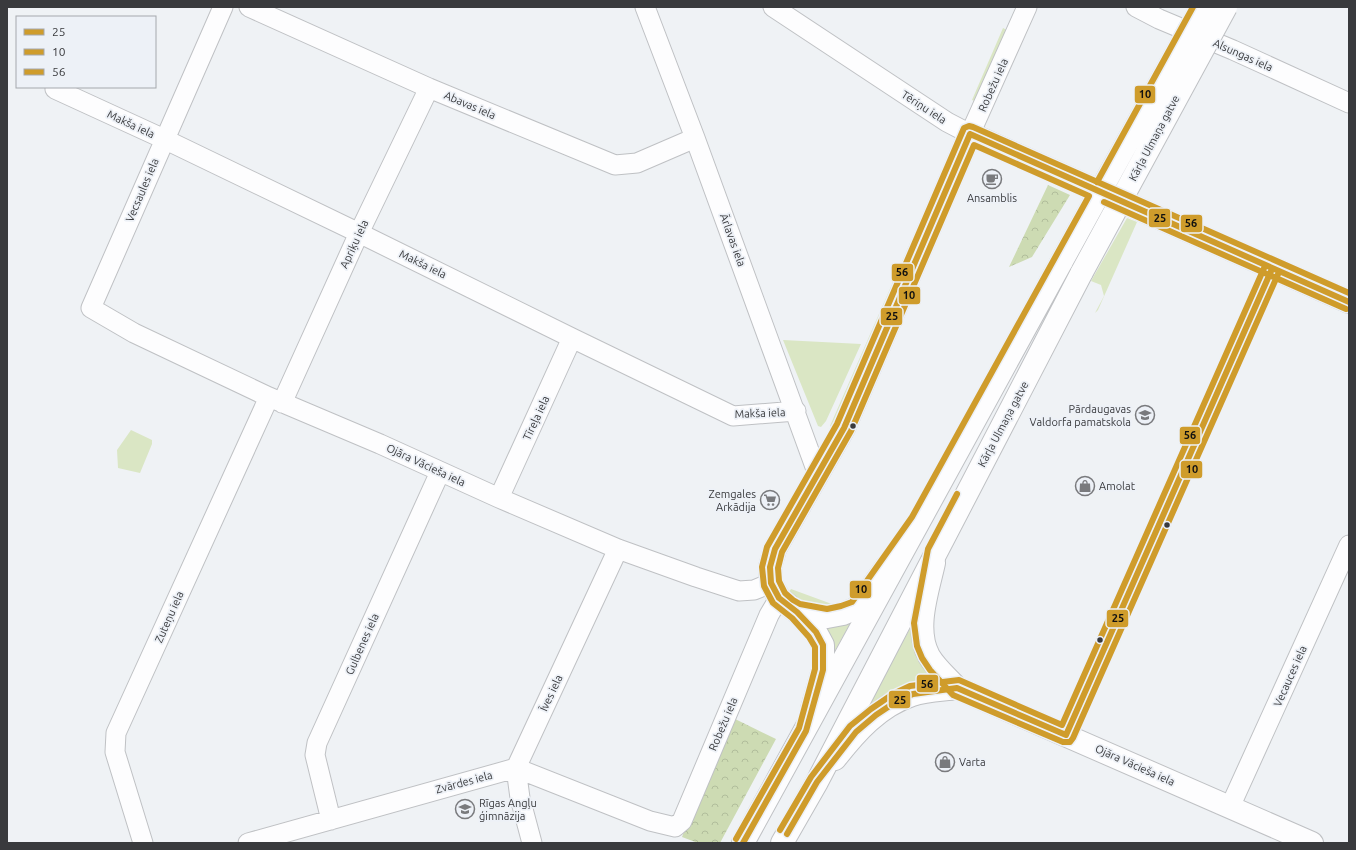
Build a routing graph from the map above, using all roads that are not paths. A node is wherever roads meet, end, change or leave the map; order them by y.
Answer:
1 (223, 7) edge
2 (249, 7) edge
3 (645, 7) edge
4 (773, 7) edge
5 (1027, 7) edge
6 (1136, 7) edge
7 (1202, 7) edge
8 (1226, 7) edge
9 (429, 88) junction
10 (55, 90) dead end
11 (1349, 103) edge
12 (970, 134) junction
13 (695, 138) junction
14 (164, 139) junction
15 (359, 233) junction
16 (1272, 269) junction
17 (1349, 302) edge
18 (91, 308) joint
19 (572, 338) junction
20 (276, 400) junction
21 (796, 411) junction
22 (440, 472) junction
23 (818, 475) junction
24 (499, 498) junction
25 (919, 521) junction
26 (1349, 545) edge
27 (618, 549) junction
28 (936, 551) junction
29 (775, 591) junction
30 (797, 612) junction
31 (957, 688) junction
32 (806, 731) junction
33 (1066, 735) junction
34 (516, 768) junction
35 (817, 782) junction
36 (1230, 807) junction
37 (331, 820) junction
38 (143, 843) edge
39 (248, 843) edge
40 (532, 843) edge
41 (743, 843) edge
42 (782, 843) edge
43 (1312, 843) edge

1 - 14 street, Vecsaules iela
2 - 9 street, Abavas iela
3 - 13 street, Ārlavas iela
4 - 12 street, Tēriņu iela
5 - 12 street, Robežu iela
6 - 11 street, Alsungas iela
7 - 25 main road, Kārļa Ulmaņa gatve, bridge
8 - 28 main road, Kārļa Ulmaņa gatve, bridge
9 - 13 street, Abavas iela
9 - 15 street, Apriķu iela
10 - 14 street, Makša iela
12 - 16 main road, Tēriņu iela
12 - 23 main road, Robežu iela
13 - 21 street, Ārlavas iela
14 - 15 street, Makša iela
14 - 18 street, Vecsaules iela
15 - 19 street, Makša iela
15 - 20 street, Apriķu iela
16 - 17 main road, Tēriņu iela
16 - 33 street
18 - 20 street, Ojāra Vācieša iela
19 - 21 street, Makša iela
19 - 24 street, Tīreļa iela
20 - 22 street, Ojāra Vācieša iela
20 - 38 street, Zuteņu iela
21 - 23 street, Ārlavas iela
22 - 24 street, Ojāra Vācieša iela
22 - 37 street, Gulbenes iela
23 - 29 main road, Robežu iela
24 - 27 street, Ojāra Vācieša iela
25 - 30 main road
25 - 32 main road, Kārļa Ulmaņa gatve
26 - 36 street, Vecauces iela
27 - 29 street, Ojāra Vācieša iela
27 - 34 street, Īves iela
28 - 31 main road, Ojāra Vācieša iela
28 - 35 main road, Kārļa Ulmaņa gatve
29 - 30 main road
29 - 34 street, Robežu iela
30 - 32 main road
31 - 33 main road, Ojāra Vācieša iela
31 - 35 main road
32 - 41 main road, Kārļa Ulmaņa gatve
33 - 36 main road, Ojāra Vācieša iela
34 - 37 street, Zvārdes iela
34 - 40 street
35 - 42 main road, Kārļa Ulmaņa gatve
36 - 43 main road, Ojāra Vācieša iela
37 - 39 street, Zvārdes iela

